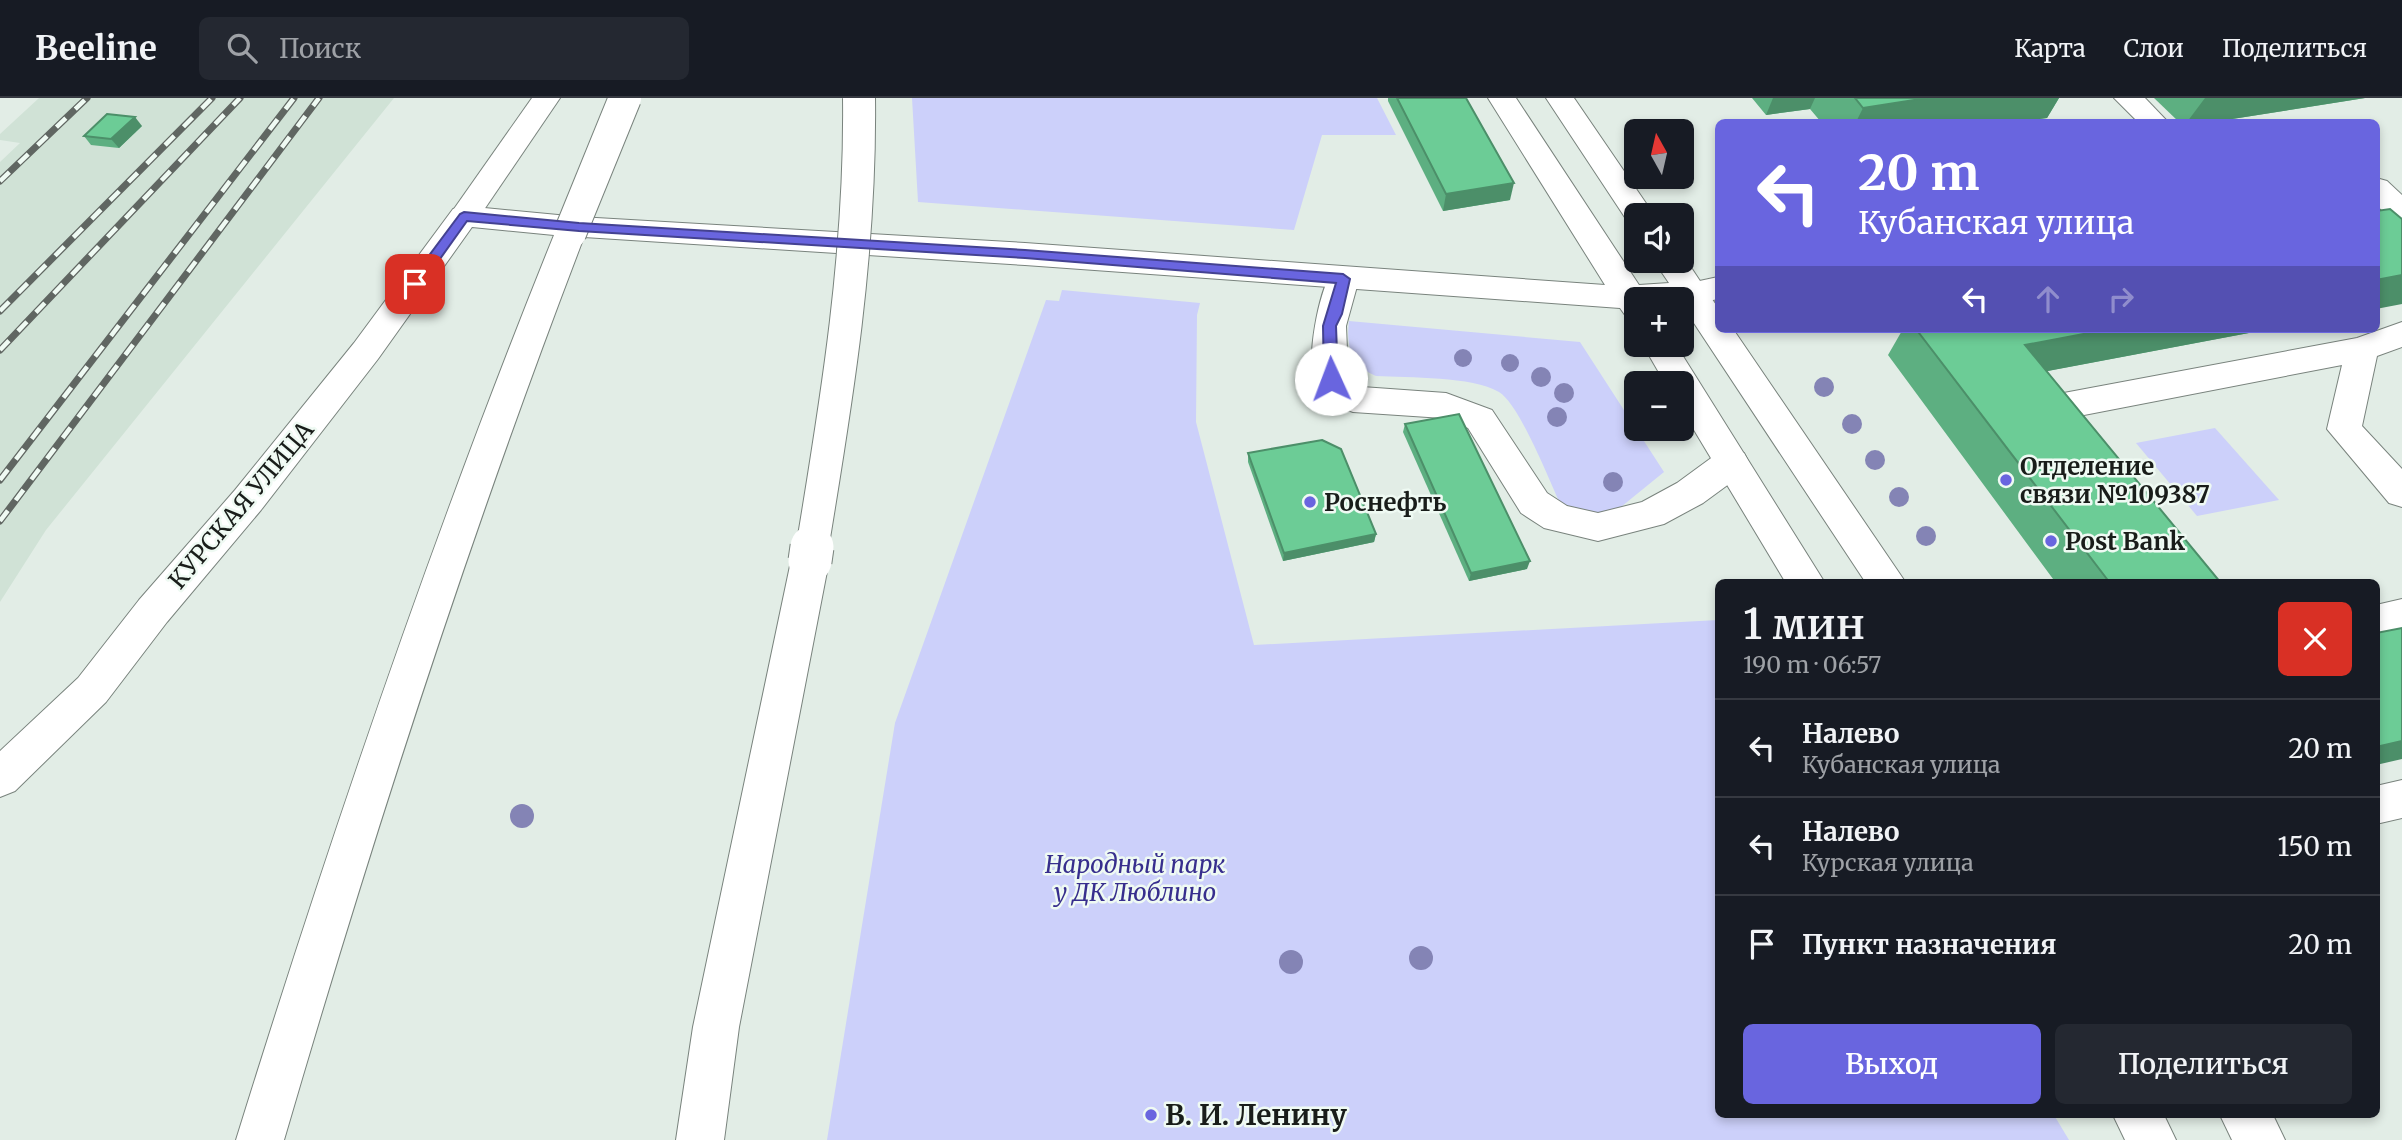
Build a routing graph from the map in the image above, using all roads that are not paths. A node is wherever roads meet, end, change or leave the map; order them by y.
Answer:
1 (546, 98) edge
2 (625, 98) edge
3 (859, 98) edge
4 (1502, 98) edge
5 (1560, 98) edge
6 (2128, 98) edge
7 (2151, 119) edge
8 (2402, 172) edge
9 (2380, 176) edge
10 (2380, 192) edge
11 (1631, 203) edge
12 (2402, 211) edge
13 (464, 216) junction
14 (579, 227) junction
15 (1684, 273) edge
16 (1343, 279) junction
17 (1624, 288) edge
18 (1705, 290) edge
19 (1624, 301) edge
20 (1715, 306) edge
21 (1732, 333) edge
22 (2402, 334) edge
23 (2362, 349) junction
24 (366, 351) junction
25 (1666, 357) edge
26 (2076, 437) edge
27 (1731, 463) junction
28 (2402, 493) edge
29 (1804, 579) edge
30 (1886, 579) edge
31 (2402, 615) edge
32 (2380, 620) edge
33 (0, 778) edge
34 (2402, 799) edge
35 (2380, 804) edge
36 (2139, 1118) edge
37 (2246, 1118) edge
38 (260, 1140) edge
39 (700, 1140) edge
40 (2152, 1140) edge
41 (2260, 1140) edge

1 - 13 main road, КУРСКАЯ УЛИЦА
2 - 38 main road, bridge
3 - 39 main road, bridge
4 - 17 main road
5 - 11 main road
6 - 7 main road
8 - 9 main road
10 - 12 main road
13 - 14 main road
13 - 24 main road, КУРСКАЯ УЛИЦА
14 - 16 main road
14 - 24 main road
15 - 18 main road
16 - 19 main road
16 - 27 main road
18 - 20 main road
21 - 30 main road
22 - 23 main road
23 - 26 main road
23 - 28 main road
24 - 33 main road, КУРСКАЯ УЛИЦА
25 - 27 main road
27 - 29 main road
31 - 32 main road
34 - 35 main road
36 - 40 main road
37 - 41 main road

